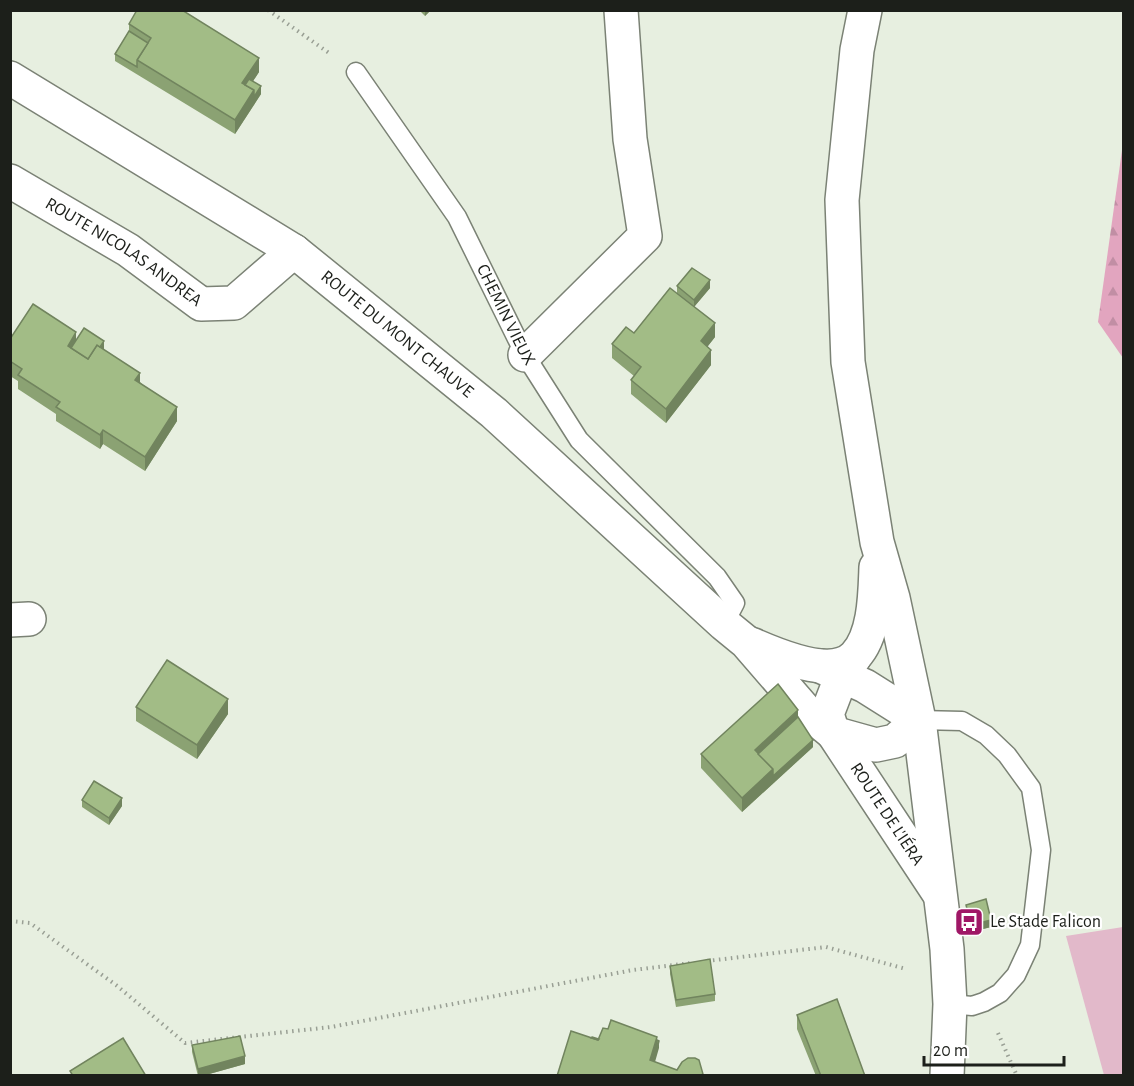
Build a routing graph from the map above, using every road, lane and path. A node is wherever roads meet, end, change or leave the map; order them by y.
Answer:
1 (268, 10) edge
2 (621, 10) edge
3 (865, 10) edge
4 (356, 72) joint
5 (10, 78) edge
6 (10, 181) edge
7 (294, 251) junction
8 (525, 355) junction
9 (878, 542) junction
10 (735, 633) junction
11 (839, 666) junction
12 (919, 720) junction
13 (833, 733) junction
14 (941, 896) junction
15 (10, 921) edge
16 (908, 969) dead end
17 (984, 1002) junction
18 (950, 1004) junction
19 (946, 1076) edge
20 (1017, 1076) edge

1 - 4 path
2 - 8 street
3 - 9 street
4 - 8 lane, CHEMIN VIEUX
5 - 7 street, ROUTE DU MONT CHAUVE
6 - 7 street, ROUTE NICOLAS ANDREA
7 - 10 street, ROUTE DU MONT CHAUVE
8 - 10 lane, CHEMIN VIEUX
9 - 11 street
9 - 12 street, ROUTE DE L'IÉRA
10 - 11 street
10 - 13 street
11 - 12 street
11 - 13 street
12 - 13 street
12 - 14 street, ROUTE DE L'IÉRA
12 - 17 lane
13 - 14 street, ROUTE DE L'IÉRA
14 - 18 street, ROUTE DE L'IÉRA
15 - 16 path
17 - 18 lane
17 - 20 path
18 - 19 street, ROUTE DE L'IÉRA

